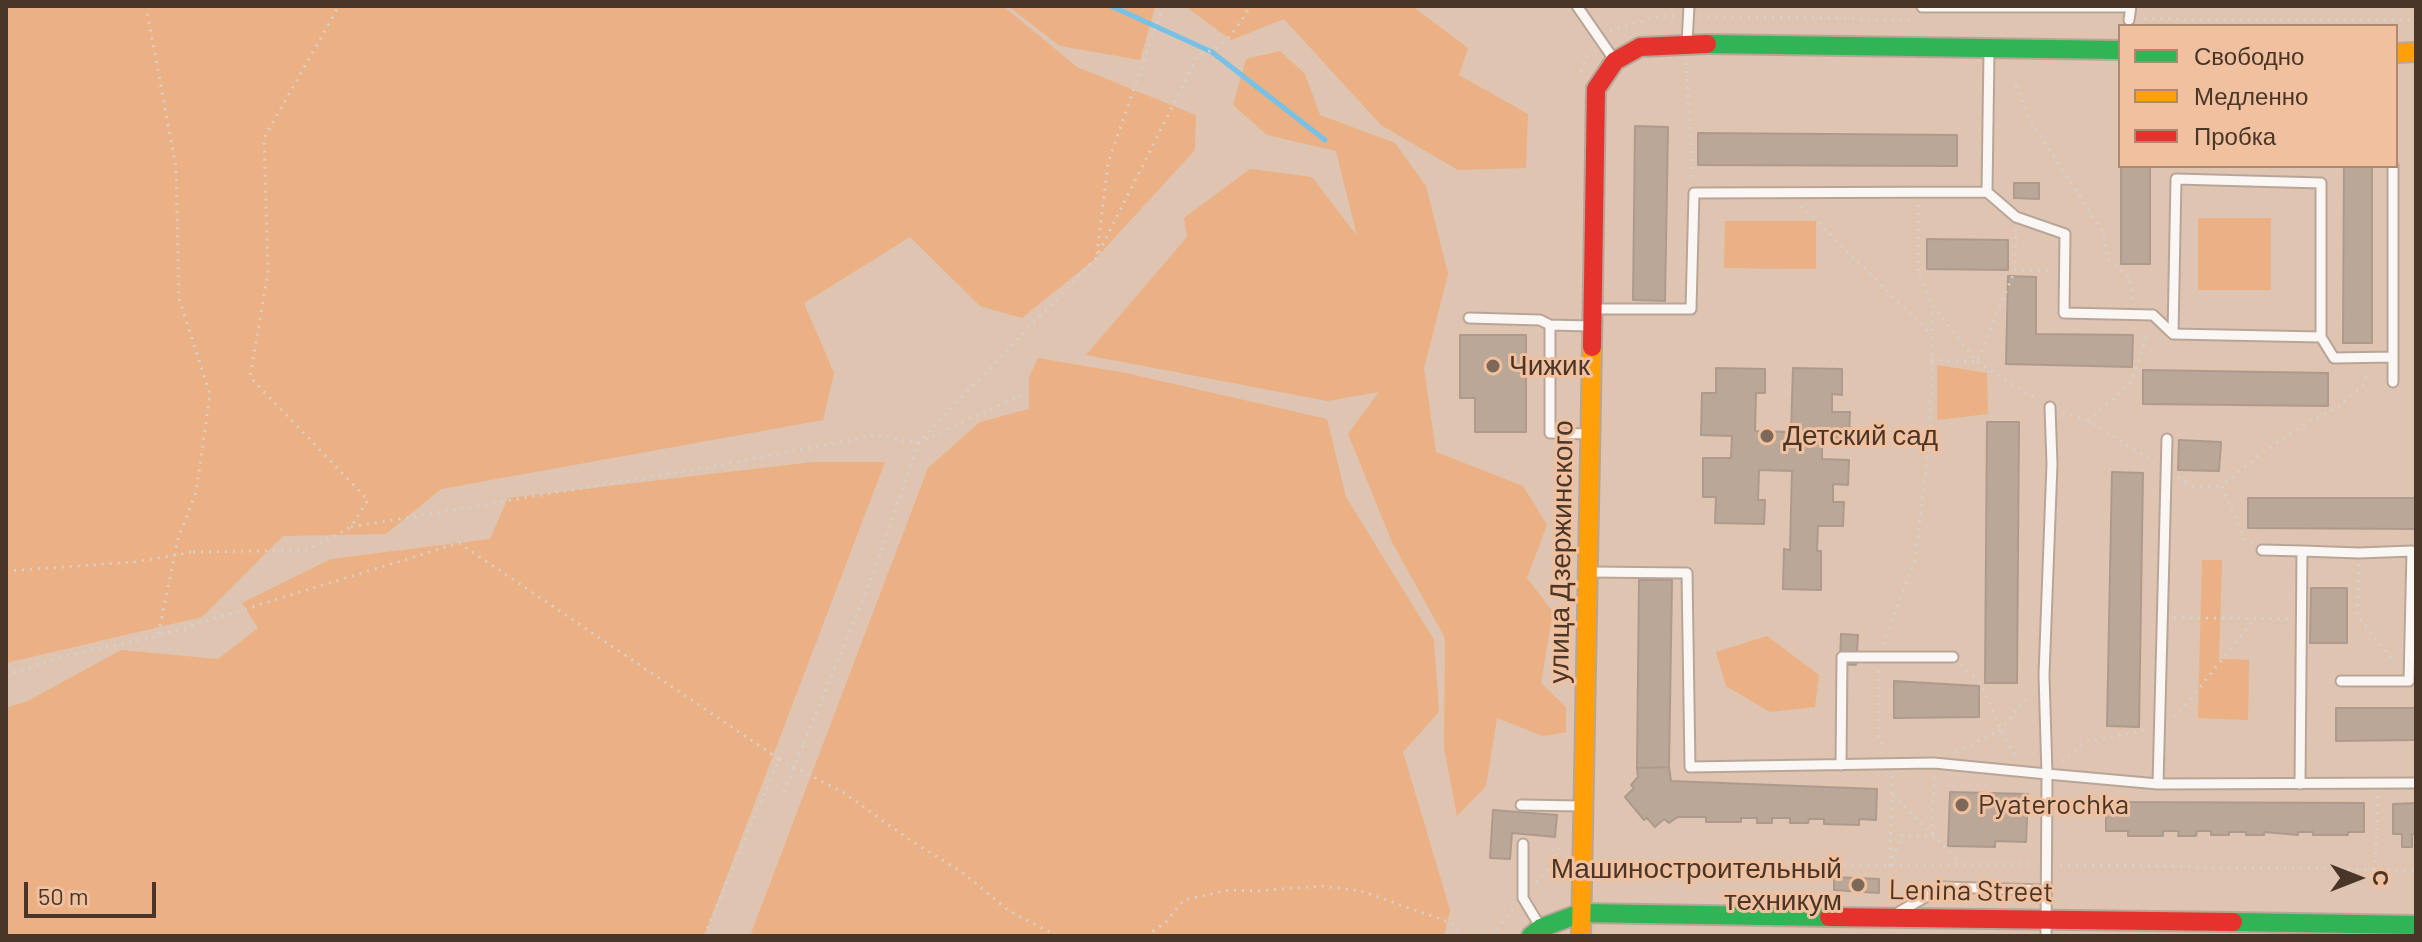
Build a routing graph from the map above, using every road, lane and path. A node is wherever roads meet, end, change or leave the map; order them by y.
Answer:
1 (146, 6) edge
2 (339, 6) edge
3 (1163, 6) edge
4 (1251, 6) edge
5 (1577, 6) edge
6 (1689, 6) edge
7 (1922, 7) edge
8 (2131, 7) edge
9 (1922, 20) dead end
10 (2129, 20) dead end
11 (1687, 44) junction
12 (1989, 49) junction
13 (2118, 50) edge
14 (1615, 61) junction
15 (2016, 85) dead end
16 (2393, 168) edge
17 (1987, 192) junction
18 (1694, 193) junction
19 (1796, 193) junction
20 (1917, 193) junction
21 (2016, 217) junction
22 (1096, 258) junction
23 (2015, 270) junction
24 (2064, 270) junction
25 (1933, 306) junction
26 (2133, 315) junction
27 (2153, 315) junction
28 (1469, 318) dead end
29 (1592, 318) junction
30 (1550, 325) junction
31 (2173, 334) junction
32 (1932, 335) junction
33 (2321, 337) junction
34 (2369, 357) junction
35 (2393, 357) junction
36 (1932, 360) junction
37 (1977, 362) junction
38 (2393, 382) dead end
39 (1023, 394) dead end
40 (2050, 407) junction
41 (2088, 421) junction
42 (1591, 434) junction
43 (2167, 439) dead end
44 (918, 443) junction
45 (2165, 468) junction
46 (2222, 486) junction
47 (351, 527) junction
48 (2262, 550) joint
49 (2302, 551) junction
50 (2359, 553) junction
51 (6, 571) edge
52 (1588, 572) junction
53 (2162, 618) junction
54 (2301, 620) junction
55 (158, 636) junction
56 (1879, 655) junction
57 (1953, 657) joint
58 (6, 675) edge
59 (2044, 675) junction
60 (2341, 681) dead end
61 (2409, 681) junction
62 (2001, 730) junction
63 (779, 759) junction
64 (1841, 765) junction
65 (794, 766) junction
66 (2024, 773) junction
67 (2047, 774) junction
68 (2416, 783) edge
69 (2158, 784) junction
70 (2300, 784) junction
71 (2378, 784) junction
72 (784, 792) dead end
73 (1892, 794) dead end
74 (1521, 805) dead end
75 (1584, 806) junction
76 (1562, 843) dead end
77 (1523, 844) dead end
78 (1583, 861) junction
79 (1961, 863) junction
80 (2046, 865) junction
81 (2375, 870) junction
82 (2416, 870) edge
83 (2046, 890) junction
84 (1523, 898) junction
85 (1581, 913) junction
86 (1889, 918) junction
87 (2416, 925) edge
88 (2046, 928) edge
89 (6, 932) edge
90 (1536, 932) edge
91 (11, 936) edge
92 (704, 936) edge
93 (1057, 936) edge
94 (1146, 936) edge
95 (1462, 936) edge
96 (1492, 936) edge
97 (1581, 936) edge

1 - 55 path
2 - 47 path
3 - 22 path
4 - 22 path
5 - 14 lane
6 - 11 lane
7 - 8 lane
7 - 9 lane
8 - 10 lane
11 - 12 main road
11 - 14 main road
11 - 18 path
12 - 13 main road
12 - 17 lane
14 - 29 main road, улица Дзержинского
15 - 26 path
16 - 35 lane
17 - 20 lane
17 - 21 lane
18 - 19 lane
18 - 29 lane
19 - 20 lane
19 - 32 path
20 - 25 path
21 - 23 path
21 - 24 lane
22 - 44 path
23 - 24 path
23 - 37 path
24 - 26 lane
25 - 32 path
25 - 37 path
26 - 27 lane
27 - 31 lane
27 - 41 path
28 - 30 lane
29 - 30 lane
29 - 42 main road, улица Дзержинского
30 - 42 lane
31 - 33 lane
31 - 33 lane
32 - 36 path
33 - 34 lane
34 - 35 lane
34 - 46 path
35 - 38 lane
36 - 37 path
36 - 56 path
37 - 40 path
39 - 44 path
40 - 41 path
40 - 59 lane
41 - 45 path
42 - 52 main road, улица Дзержинского
43 - 45 lane
44 - 47 path
44 - 65 path, bridge
45 - 46 path
45 - 53 lane
46 - 48 path
47 - 51 path, bridge
48 - 49 lane
49 - 50 lane
49 - 54 lane
50 - 61 path
50 - 61 lane
52 - 64 lane
52 - 75 main road, улица Дзержинского
53 - 54 path
53 - 69 lane
54 - 70 lane
55 - 58 path
55 - 63 path
56 - 57 lane
56 - 64 lane
57 - 62 path
59 - 62 path
59 - 67 lane
60 - 61 lane
62 - 66 path
63 - 65 path
63 - 92 path
64 - 66 lane
65 - 72 path, bridge
65 - 93 path
66 - 67 lane
67 - 69 lane
67 - 80 lane
68 - 71 lane
69 - 70 lane
70 - 71 lane
71 - 81 path
73 - 79 path
74 - 75 lane
75 - 78 main road, улица Дзержинского
76 - 84 path
77 - 84 lane
78 - 79 path
78 - 85 main road, улица Дзержинского
79 - 80 path
80 - 81 path
80 - 83 lane
81 - 82 path
83 - 86 lane
83 - 88 lane
84 - 90 lane
84 - 96 path
85 - 86 main road, Lenina Street
85 - 90 main road, Lenina Street
85 - 97 main road, улица Дзержинского
86 - 88 main road, Lenina Street
87 - 88 main road, Lenina Street
89 - 91 path
94 - 95 path

